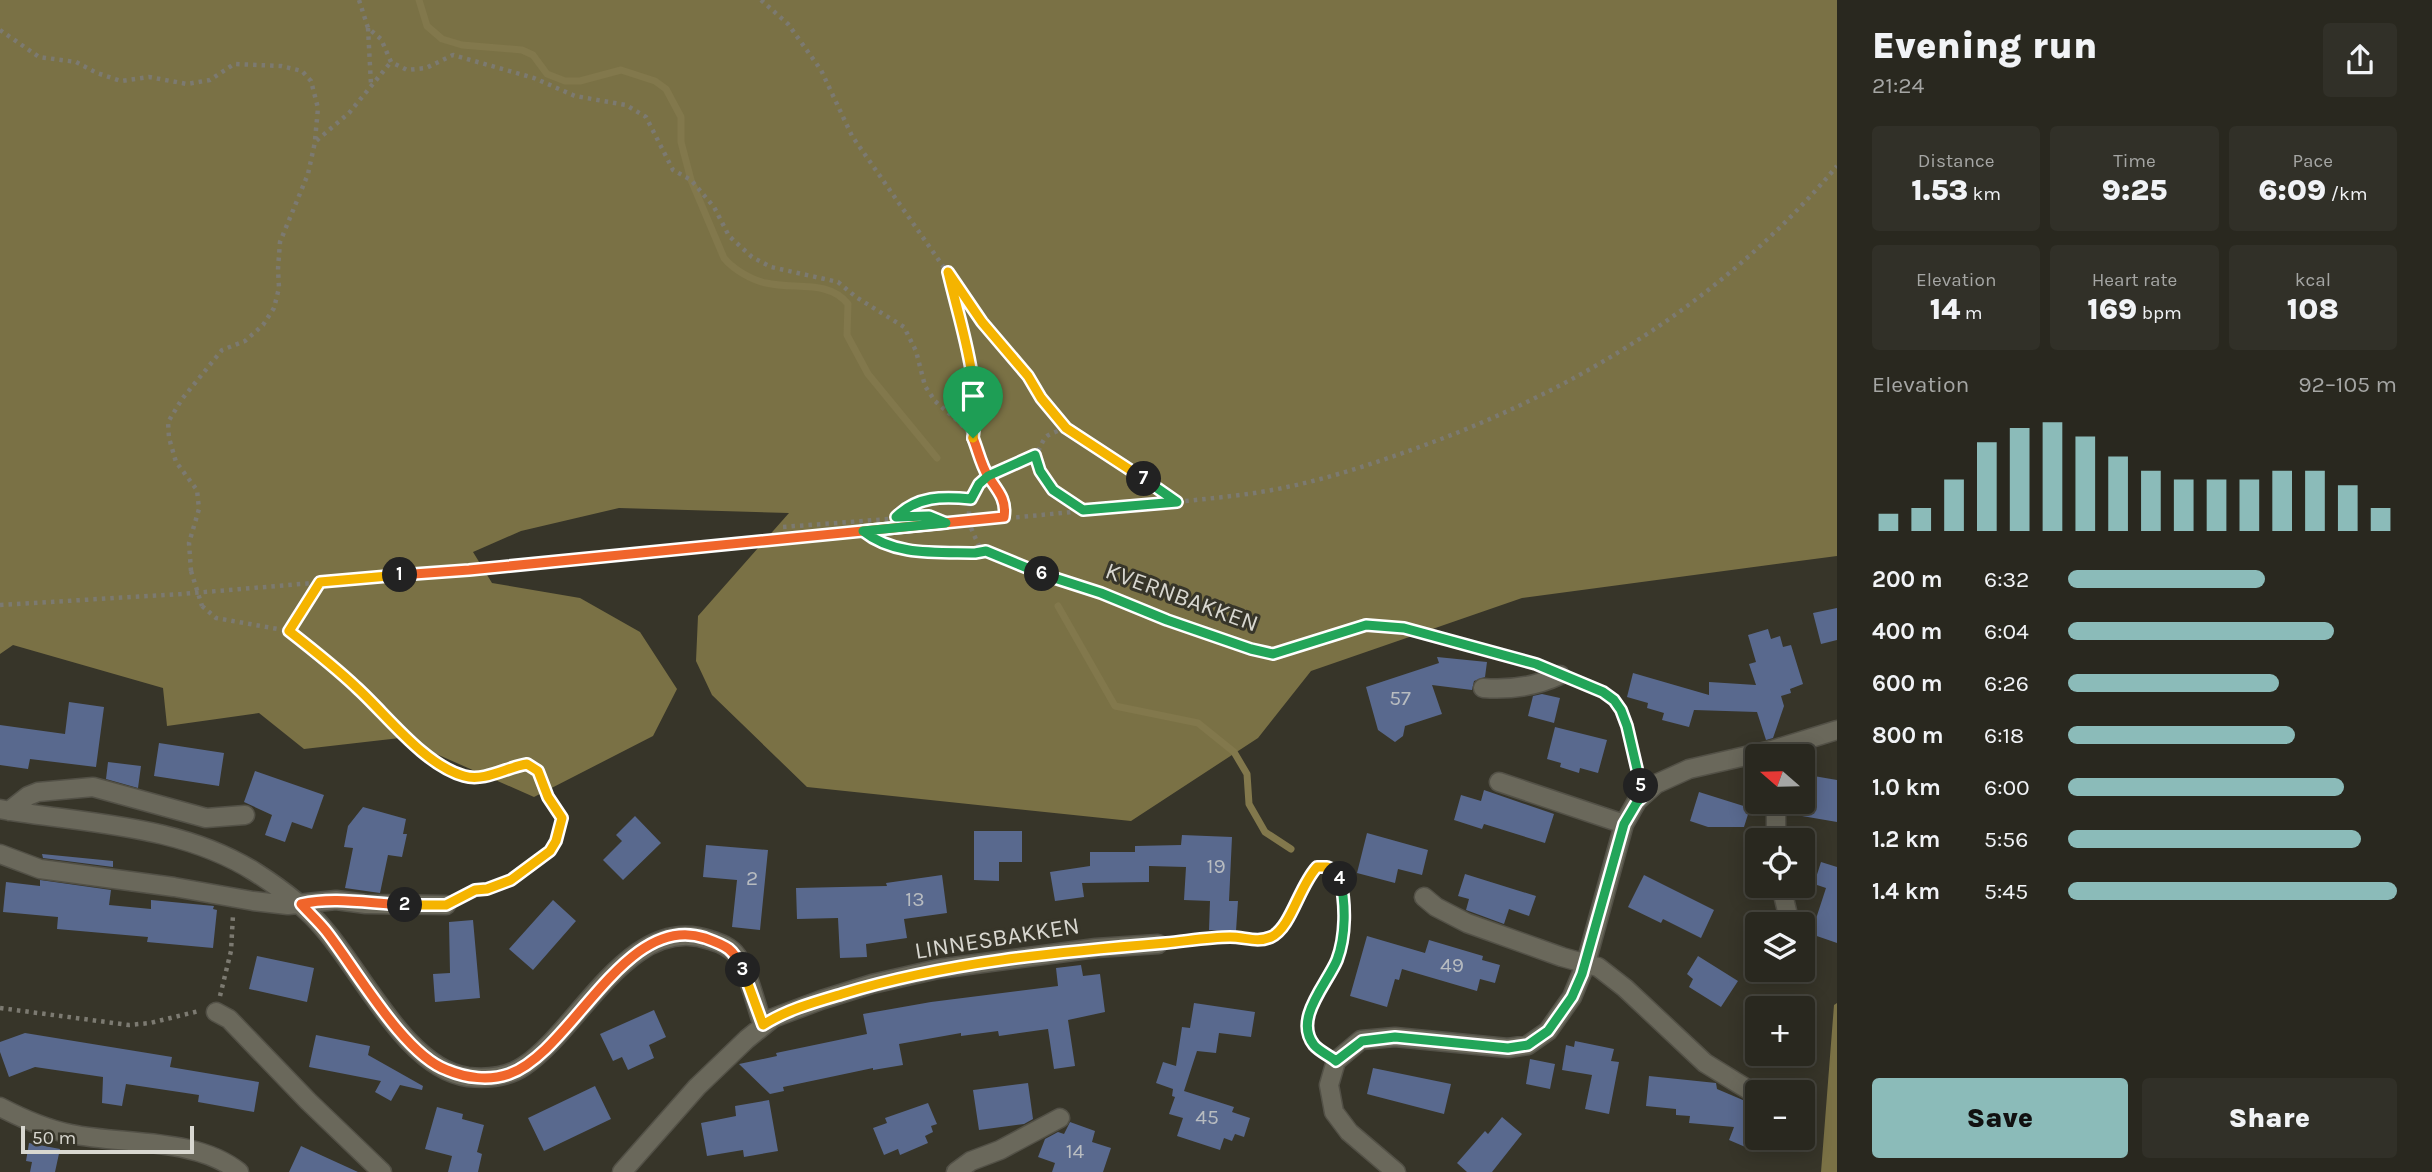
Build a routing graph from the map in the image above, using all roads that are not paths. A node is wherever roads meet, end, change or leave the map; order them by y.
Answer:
1 (1560, 675) road end
2 (1483, 688) dead end
3 (1837, 730) edge
4 (1797, 744) edge
5 (1745, 758) edge
6 (1499, 782) dead end
7 (5, 810) edge
8 (245, 815) dead end
9 (1624, 824) junction
10 (0, 854) edge
11 (1424, 897) dead end
12 (1784, 898) edge
13 (301, 904) junction
14 (446, 905) road end
15 (1787, 911) dead end
16 (1158, 944) road end
17 (1586, 963) junction
18 (216, 1012) road end
19 (763, 1025) junction
20 (1745, 1088) edge
21 (0, 1107) edge
22 (1060, 1118) dead end
23 (239, 1172) edge
24 (382, 1172) edge
25 (622, 1172) edge
26 (956, 1172) edge
27 (1396, 1172) edge

1 - 2 street
3 - 4 street
5 - 9 street
6 - 9 street
7 - 8 street
7 - 13 street
9 - 17 street
10 - 13 street
11 - 17 street
12 - 15 street
13 - 14 street
13 - 19 street
16 - 19 street, LINNESBAKKEN
17 - 20 street
17 - 27 street
18 - 24 street
19 - 25 street, LINNESBAKKEN
21 - 23 street
22 - 26 street

